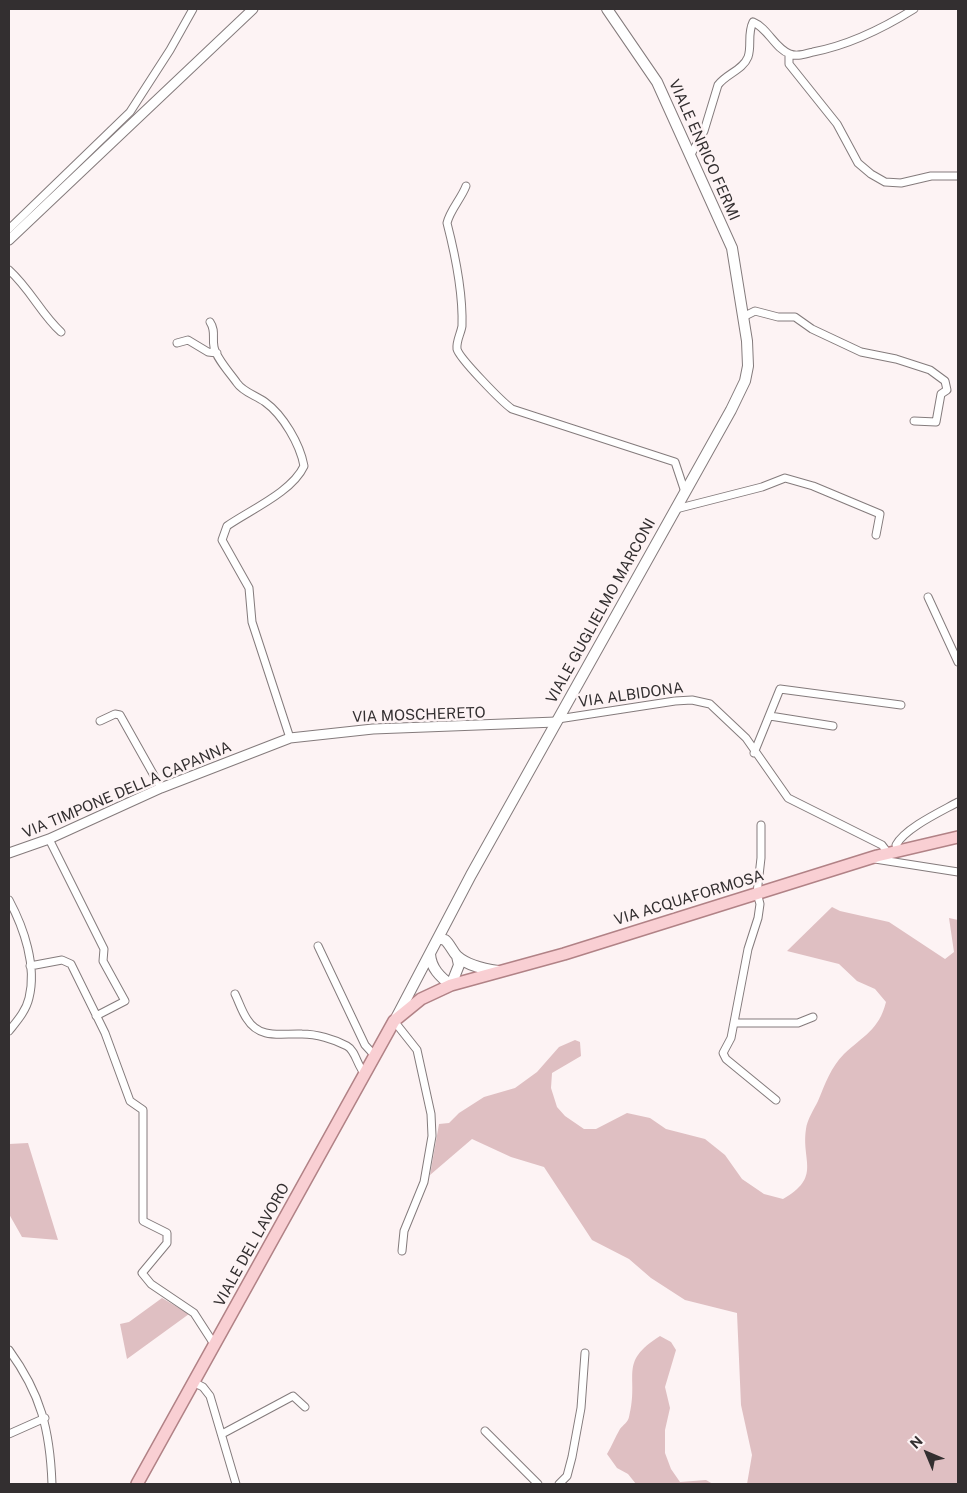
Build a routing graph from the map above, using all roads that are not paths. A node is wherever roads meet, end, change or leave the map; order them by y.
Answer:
1 (193, 9) edge
2 (252, 9) edge
3 (607, 9) edge
4 (914, 9) edge
5 (789, 54) junction
6 (690, 156) junction
7 (958, 176) edge
8 (466, 186) dead end
9 (9, 229) edge
10 (9, 240) edge
11 (9, 270) edge
12 (743, 317) junction
13 (210, 322) dead end
14 (61, 332) dead end
15 (177, 343) dead end
16 (217, 353) junction
17 (914, 421) dead end
18 (685, 492) junction
19 (676, 509) junction
20 (876, 535) dead end
21 (928, 597) dead end
22 (958, 662) edge
23 (901, 705) dead end
24 (770, 716) junction
25 (100, 721) dead end
26 (557, 721) junction
27 (833, 726) dead end
28 (287, 739) junction
29 (754, 753) junction
30 (161, 788) junction
31 (958, 802) edge
32 (761, 825) dead end
33 (958, 837) edge
34 (49, 839) junction
35 (893, 852) junction
36 (9, 853) edge
37 (869, 858) junction
38 (958, 872) edge
39 (757, 893) junction
40 (9, 900) edge
41 (443, 940) junction
42 (318, 946) dead end
43 (430, 954) junction
44 (457, 956) junction
45 (30, 966) junction
46 (498, 971) junction
47 (452, 985) junction
48 (236, 994) dead end
49 (96, 1016) junction
50 (813, 1017) dead end
51 (394, 1021) junction
52 (734, 1023) junction
53 (9, 1031) edge
54 (375, 1056) junction
55 (365, 1074) junction
56 (776, 1100) dead end
57 (402, 1251) dead end
58 (214, 1344) junction
59 (9, 1350) edge
60 (584, 1352) dead end
61 (193, 1382) junction
62 (305, 1407) dead end
63 (45, 1418) junction
64 (485, 1430) dead end
65 (9, 1434) edge
66 (222, 1434) junction
67 (52, 1484) edge
68 (137, 1484) edge
69 (236, 1484) edge
70 (538, 1484) edge
71 (559, 1484) edge

1 - 9 street
2 - 10 street
3 - 6 main road, VIALE ENRICO FERMI
4 - 5 street
5 - 6 street
5 - 7 street
6 - 12 main road, VIALE ENRICO FERMI
8 - 18 street
11 - 14 street
12 - 17 street
12 - 18 main road, VIALE GUGLIELMO MARCONI
13 - 16 street
15 - 16 street
16 - 28 street
18 - 19 main road, VIALE GUGLIELMO MARCONI
19 - 20 street
19 - 26 main road, VIALE GUGLIELMO MARCONI
21 - 22 street
23 - 24 street
24 - 27 street
24 - 29 street
25 - 30 street
26 - 28 street, VIA MOSCHERETO
26 - 29 street, VIA ALBIDONA
26 - 41 main road, VIALE GUGLIELMO MARCONI
28 - 30 street, VIA TIMPONE DELLA CAPANNA
29 - 35 street, VIA ALBIDONA
30 - 34 street, VIA TIMPONE DELLA CAPANNA
31 - 35 street
32 - 39 street
33 - 35 main road, VIA ACQUAFORMOSA
34 - 36 street, VIA TIMPONE DELLA CAPANNA
34 - 49 street
35 - 37 main road, VIA ACQUAFORMOSA
37 - 38 street
37 - 39 main road, VIA ACQUAFORMOSA
39 - 46 main road, VIA ACQUAFORMOSA
39 - 52 street
40 - 45 street
41 - 43 main road, VIALE GUGLIELMO MARCONI
41 - 44 main road
42 - 54 street
43 - 47 main road
43 - 51 main road, VIALE GUGLIELMO MARCONI
44 - 46 main road
44 - 47 main road
45 - 49 street
45 - 53 street
46 - 47 main road, VIA ACQUAFORMOSA
47 - 51 main road, VIA ACQUAFORMOSA
48 - 55 street
49 - 58 street
50 - 52 street
51 - 54 main road, VIALE DEL LAVORO
51 - 57 street
52 - 56 street
54 - 55 main road, VIALE DEL LAVORO
55 - 58 main road, VIALE DEL LAVORO
58 - 61 main road, VIALE DEL LAVORO
59 - 63 street
60 - 71 street
61 - 66 street
61 - 68 main road, VIALE DEL LAVORO
62 - 66 street
63 - 65 street
63 - 67 street
64 - 70 street
66 - 69 street

